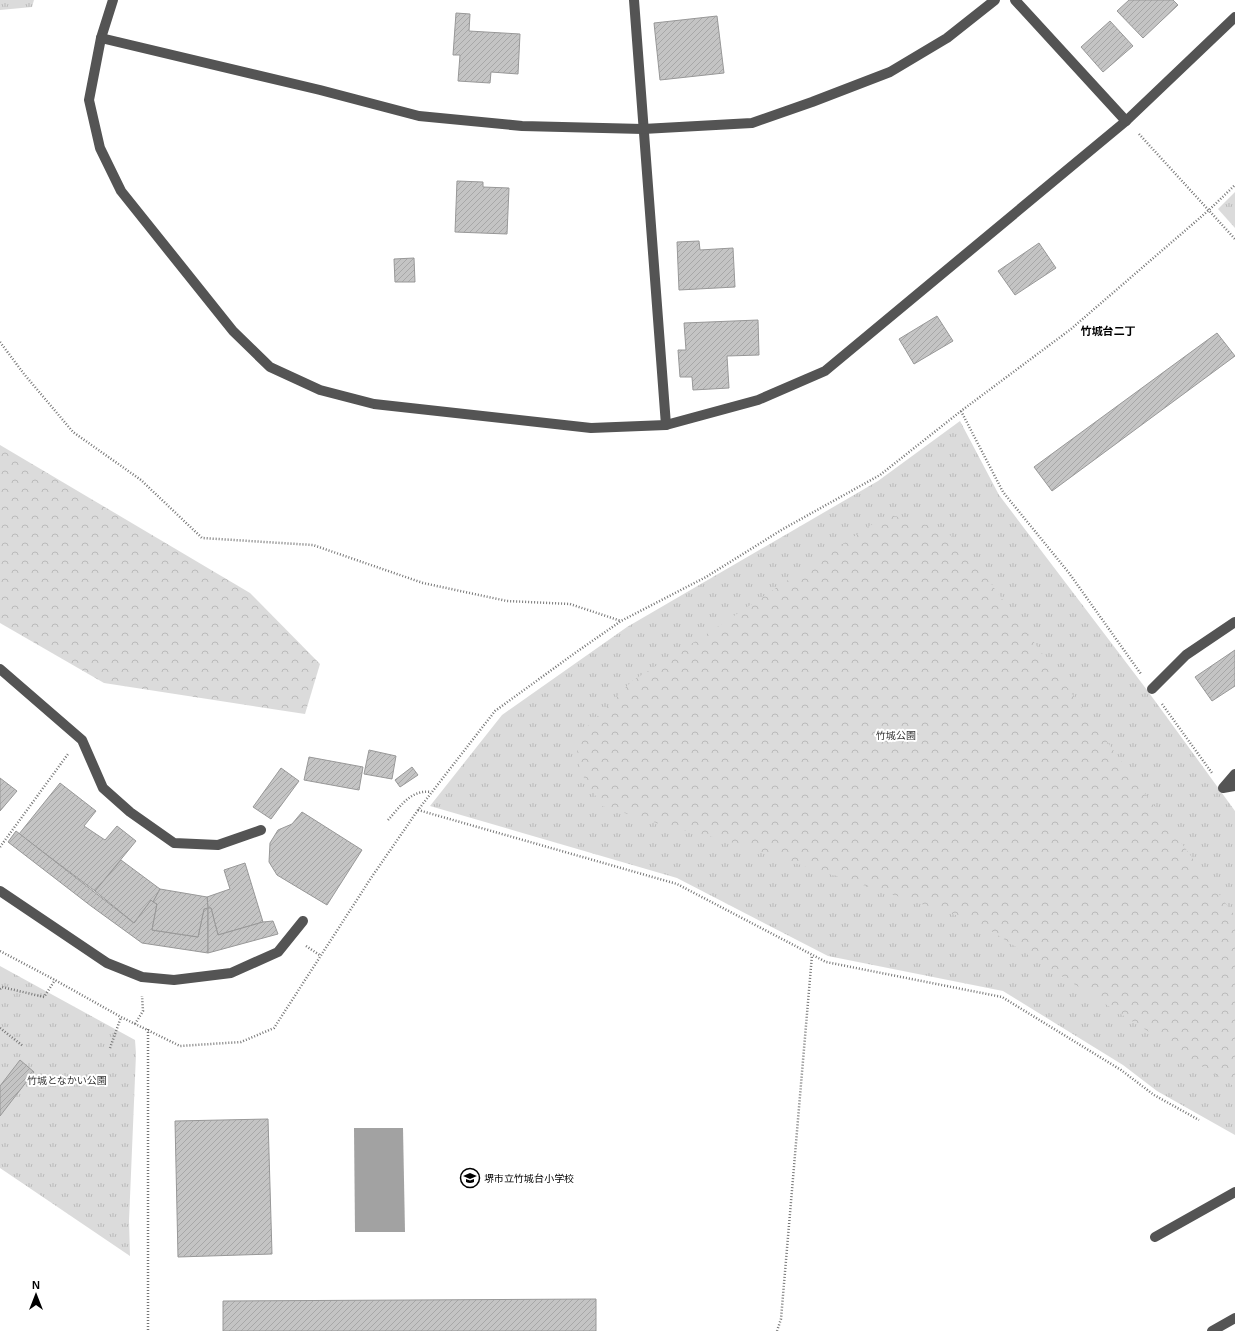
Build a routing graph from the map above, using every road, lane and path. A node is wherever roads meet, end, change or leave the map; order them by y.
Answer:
1 (113, 0) edge
2 (634, 0) edge
3 (995, 0) edge
4 (1015, 0) edge
5 (1235, 17) edge
6 (101, 38) junction
7 (1126, 121) junction
8 (643, 129) junction
9 (1235, 185) edge
10 (1209, 210) junction
11 (1235, 239) edge
12 (0, 342) edge
13 (961, 411) junction
14 (666, 425) junction
15 (621, 621) junction
16 (1235, 622) edge
17 (0, 669) edge
18 (1152, 689) junction
19 (80, 737) junction
20 (1235, 774) edge
21 (1235, 786) edge
22 (1223, 788) junction
23 (432, 792) junction
24 (418, 810) junction
25 (388, 820) dead end
26 (261, 830) dead end
27 (0, 847) edge
28 (0, 891) edge
29 (303, 921) dead end
30 (0, 951) edge
31 (812, 955) junction
32 (55, 980) junction
33 (0, 989) edge
34 (143, 1011) dead end
35 (121, 1017) junction
36 (135, 1024) junction
37 (0, 1028) edge
38 (148, 1030) junction
39 (23, 1046) dead end
40 (110, 1048) dead end
41 (1199, 1120) dead end
42 (1235, 1192) edge
43 (1154, 1237) dead end
44 (1235, 1318) edge
45 (148, 1331) edge
46 (777, 1331) edge
47 (1212, 1331) edge

1 - 6 street
2 - 8 street
3 - 8 street
4 - 7 street
5 - 7 street
6 - 8 street
6 - 14 street
7 - 10 path
7 - 14 street
8 - 14 street
9 - 10 path
10 - 11 path
10 - 13 path
12 - 15 path
13 - 15 path
13 - 18 path
15 - 23 path
16 - 18 street
17 - 19 street
18 - 22 path
19 - 26 street
19 - 27 path
20 - 22 street
21 - 22 street
23 - 24 path
23 - 25 path
24 - 31 path
24 - 38 path
28 - 29 street
30 - 32 path
31 - 41 path
31 - 46 path
32 - 33 path
32 - 35 path
34 - 36 path
35 - 36 path
35 - 40 path
36 - 38 path
37 - 39 path
38 - 45 path
42 - 43 street
44 - 47 street

